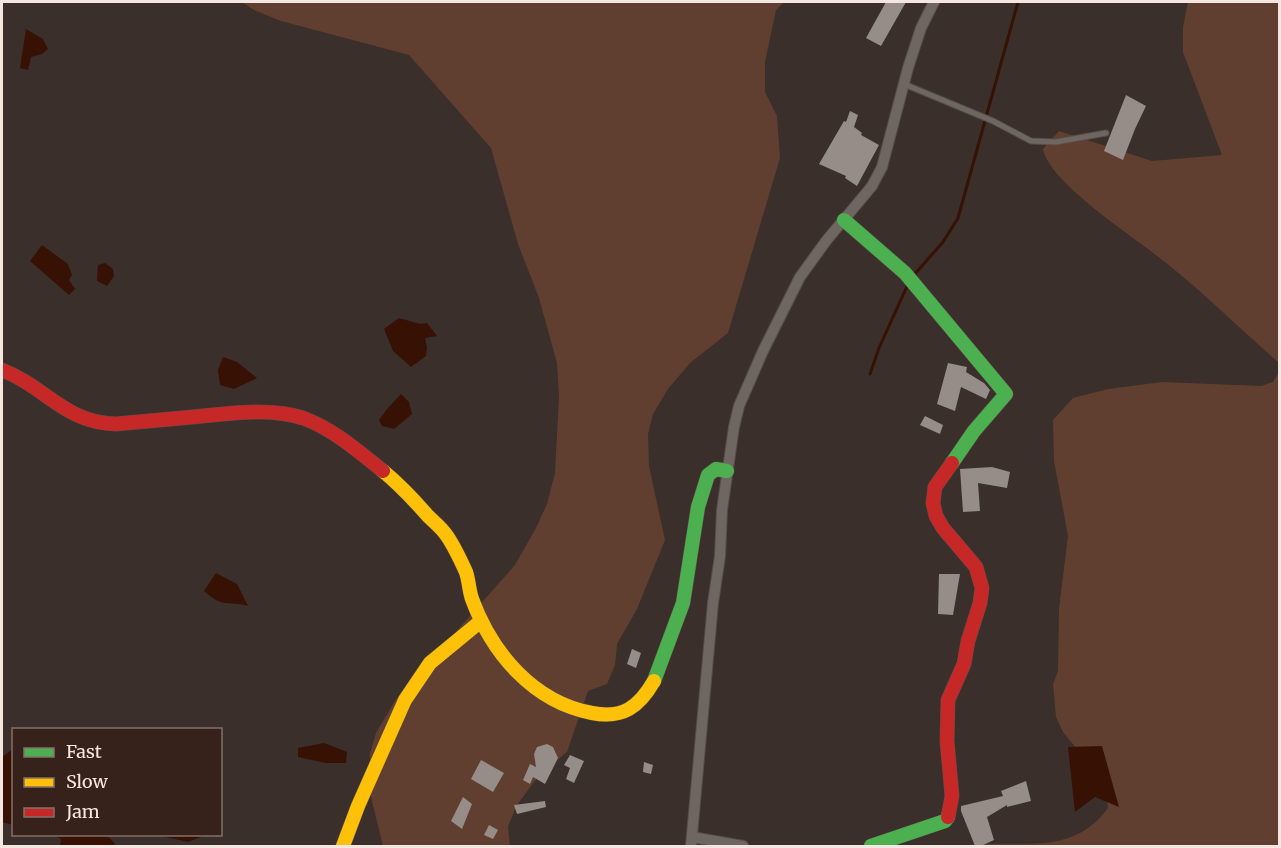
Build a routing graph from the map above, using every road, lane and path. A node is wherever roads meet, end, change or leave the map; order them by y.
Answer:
1 (934, 2) edge
2 (904, 84) junction
3 (1106, 133) dead end
4 (844, 220) junction
5 (2, 370) edge
6 (727, 471) junction
7 (481, 621) junction
8 (905, 841) edge
9 (692, 842) edge
10 (343, 846) edge
11 (743, 846) edge
12 (871, 846) edge

1 - 2 street
2 - 3 lane
2 - 4 street
4 - 6 street
4 - 8 street
5 - 7 street
6 - 7 street
6 - 9 street
7 - 10 street
8 - 12 street
9 - 11 street

